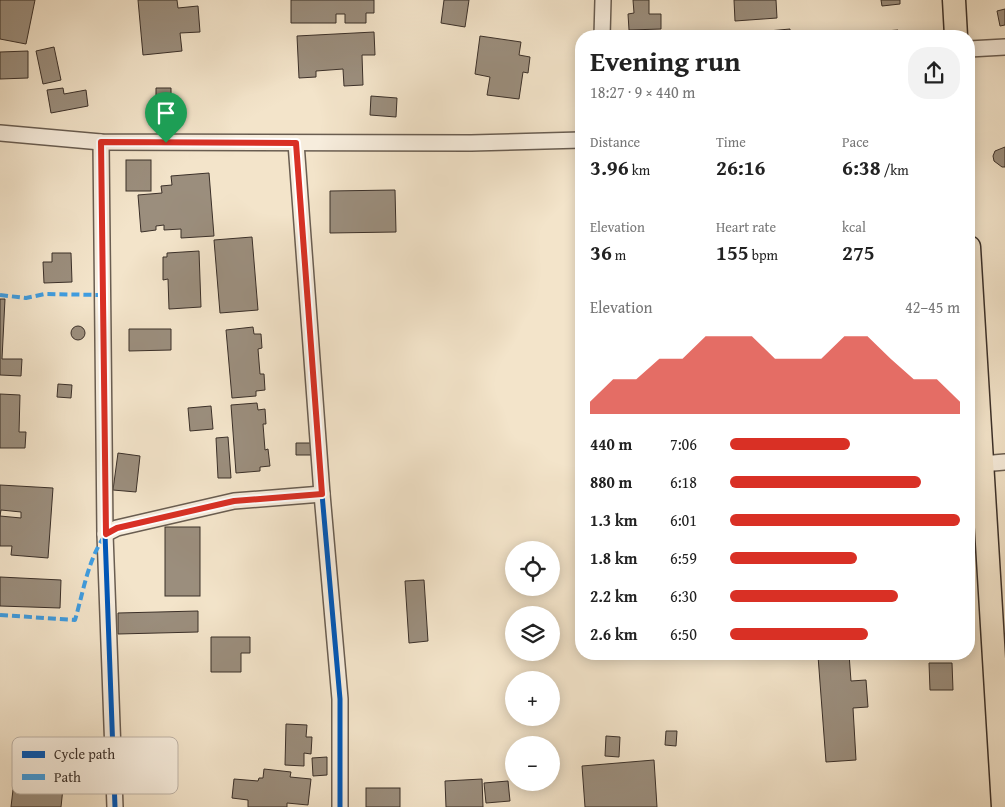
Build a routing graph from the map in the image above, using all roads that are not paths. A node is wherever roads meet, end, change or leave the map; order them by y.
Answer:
1 (603, 0) edge
2 (954, 0) edge
3 (602, 30) edge
4 (956, 30) edge
5 (1005, 47) edge
6 (975, 49) edge
7 (0, 133) edge
8 (575, 140) edge
9 (101, 142) junction
10 (296, 143) junction
11 (975, 348) edge
12 (1005, 462) edge
13 (982, 464) junction
14 (322, 494) junction
15 (106, 534) junction
16 (999, 639) edge
17 (113, 737) edge
18 (115, 794) edge
19 (115, 807) edge
20 (340, 807) edge
21 (1003, 807) edge

1 - 3 street
2 - 4 main road
5 - 6 street
7 - 9 street
8 - 10 street
9 - 10 street
9 - 15 street
10 - 14 street
11 - 13 main road
12 - 13 street
13 - 16 main road
14 - 15 street
14 - 20 street
15 - 17 street
16 - 21 main road
18 - 19 street

